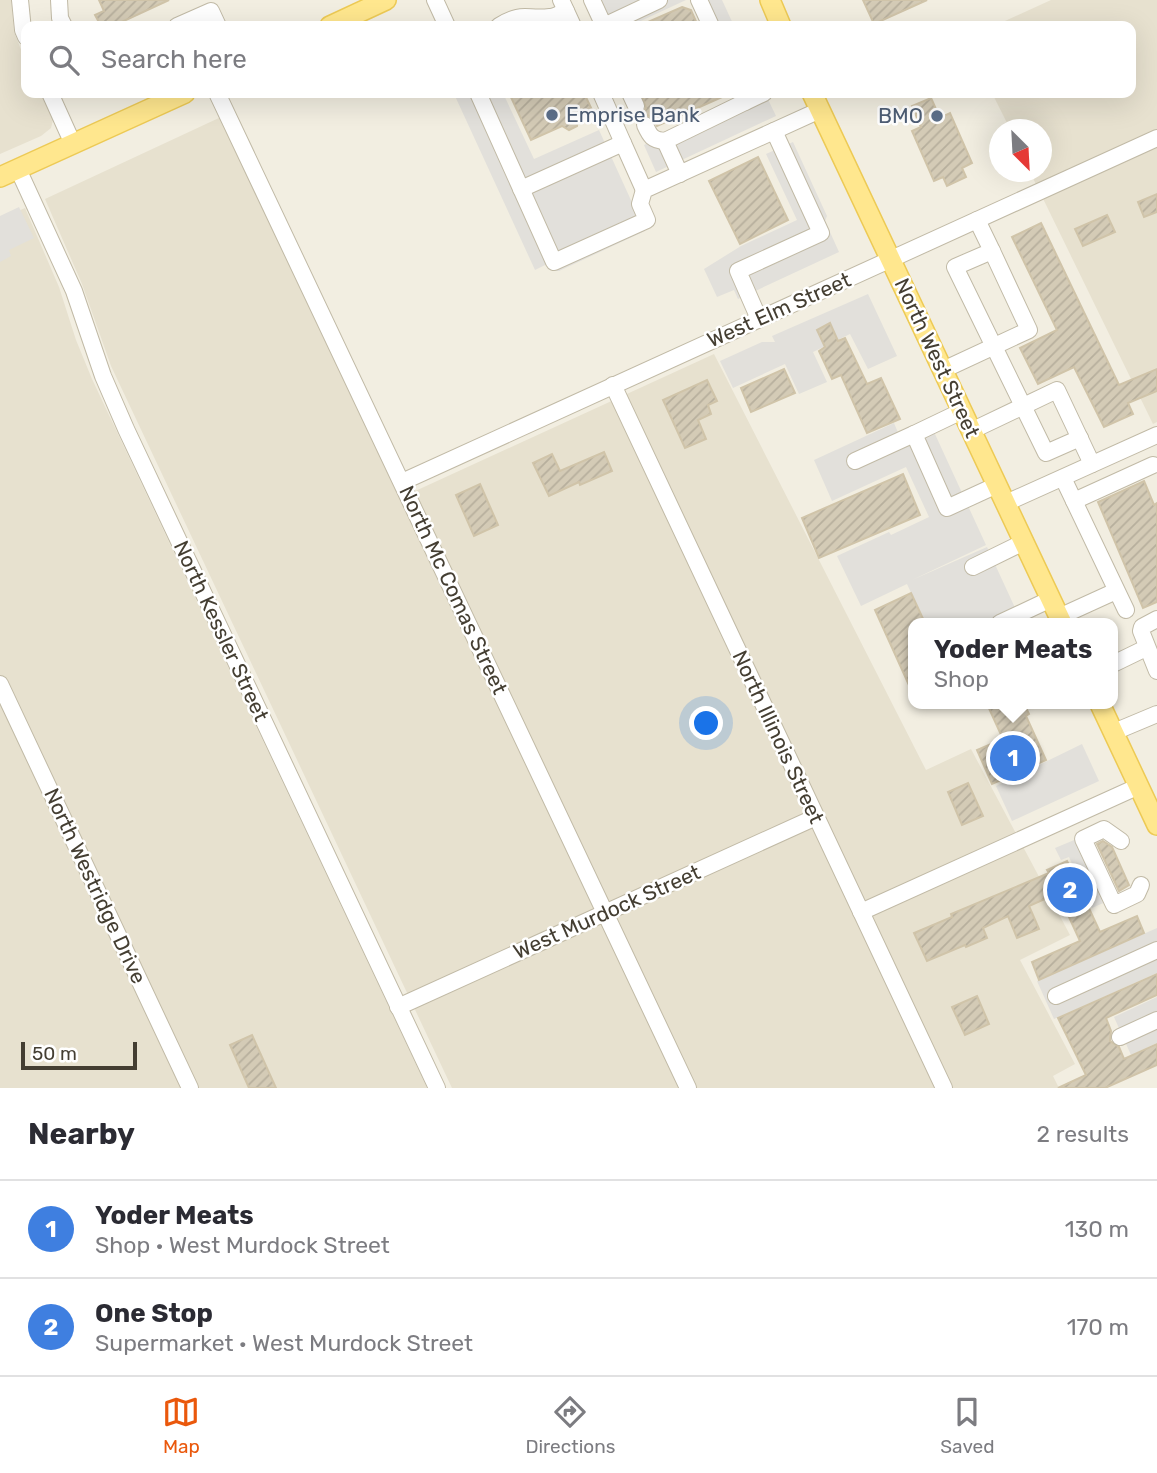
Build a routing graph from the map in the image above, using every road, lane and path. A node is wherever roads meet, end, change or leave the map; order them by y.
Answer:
1 (20, 0) edge
2 (59, 0) edge
3 (386, 0) edge
4 (435, 0) edge
5 (592, 0) edge
6 (659, 0) edge
7 (699, 0) edge
8 (773, 1) edge
9 (211, 12) edge
10 (567, 12) edge
11 (22, 21) edge
12 (62, 21) edge
13 (189, 21) edge
14 (341, 21) edge
15 (442, 21) edge
16 (506, 21) edge
17 (602, 21) edge
18 (615, 21) edge
19 (709, 21) edge
20 (779, 21) edge
21 (52, 98) edge
22 (174, 98) edge
23 (219, 98) edge
24 (480, 98) edge
25 (603, 98) edge
26 (743, 98) edge
27 (816, 101) edge
28 (645, 125) dead end
29 (774, 131) junction
30 (1157, 138) edge
31 (665, 141) junction
32 (623, 143) junction
33 (73, 144) junction
34 (19, 169) junction
35 (680, 174) junction
36 (0, 177) edge
37 (521, 189) junction
38 (643, 190) junction
39 (977, 220) junction
40 (992, 251) junction
41 (890, 260) junction
42 (759, 319) junction
43 (994, 346) junction
44 (943, 370) junction
45 (613, 385) junction
46 (1023, 406) junction
47 (962, 411) junction
48 (971, 431) junction
49 (914, 434) junction
50 (1157, 435) edge
51 (1080, 438) junction
52 (1141, 442) junction
53 (855, 461) dead end
54 (1093, 464) junction
55 (1155, 470) edge
56 (1063, 478) junction
57 (402, 482) junction
58 (997, 485) junction
59 (1074, 502) junction
60 (1006, 503) junction
61 (1024, 542) junction
62 (973, 567) dead end
63 (1116, 591) junction
64 (1126, 610) dead end
65 (1057, 613) edge
66 (1028, 618) edge
67 (1157, 619) edge
68 (1146, 648) junction
69 (1118, 662) edge
70 (1157, 671) edge
71 (0, 684) edge
72 (1102, 709) edge
73 (1157, 714) edge
74 (1114, 732) junction
75 (1139, 786) junction
76 (1155, 814) edge
77 (816, 817) junction
78 (1121, 841) dead end
79 (1141, 885) dead end
80 (861, 912) junction
81 (605, 913) junction
82 (1157, 950) edge
83 (1055, 996) dead end
84 (398, 1007) junction
85 (1157, 1020) edge
86 (1120, 1038) dead end
87 (190, 1088) edge
88 (437, 1088) edge
89 (688, 1088) edge
90 (944, 1088) edge

1 - 11 street
2 - 12 street
3 - 14 main road
4 - 15 street
5 - 17 street
6 - 18 street
7 - 19 street
8 - 20 main road
9 - 13 street
10 - 16 street
21 - 33 street
22 - 33 main road
23 - 57 street, North Mc Comas Street
24 - 37 street
25 - 32 street
26 - 31 street
27 - 29 street
27 - 41 main road, North West Street
28 - 31 street
29 - 35 street
29 - 42 street
30 - 39 street, West Elm Street
31 - 35 street
32 - 37 street
32 - 38 street
33 - 34 main road
34 - 36 main road
34 - 84 street, North Kessler Street
35 - 38 street
37 - 38 street
39 - 40 street
39 - 41 street, West Elm Street
40 - 43 street
40 - 43 street
41 - 42 street, West Elm Street
41 - 44 main road, North West Street
42 - 45 street, West Elm Street
43 - 44 street
43 - 46 street
44 - 47 main road, North West Street
45 - 57 street, West Elm Street
45 - 77 street, North Illinois Street
46 - 48 street
46 - 51 street
46 - 51 street
47 - 48 main road, North West Street
47 - 49 street
48 - 58 main road, North West Street
49 - 53 street
49 - 58 street
50 - 52 street
51 - 54 street
52 - 54 street
52 - 55 street
54 - 56 street
55 - 59 street
56 - 59 street
56 - 60 street
57 - 81 street, North Mc Comas Street
58 - 60 main road, North West Street
59 - 63 street
60 - 61 main road, North West Street
61 - 62 street
61 - 65 main road, North West Street
63 - 64 street
63 - 65 street
65 - 66 street
67 - 68 street
68 - 69 street
68 - 70 street
71 - 87 street, North Westridge Drive
72 - 74 main road
73 - 74 street
74 - 75 main road
75 - 76 main road
75 - 80 street
77 - 80 street, North Illinois Street
77 - 81 street, West Murdock Street
78 - 79 street
80 - 90 street, North Illinois Street
81 - 84 street, West Murdock Street
81 - 89 street, North Mc Comas Street
82 - 83 street
84 - 88 street, North Kessler Street
85 - 86 street

